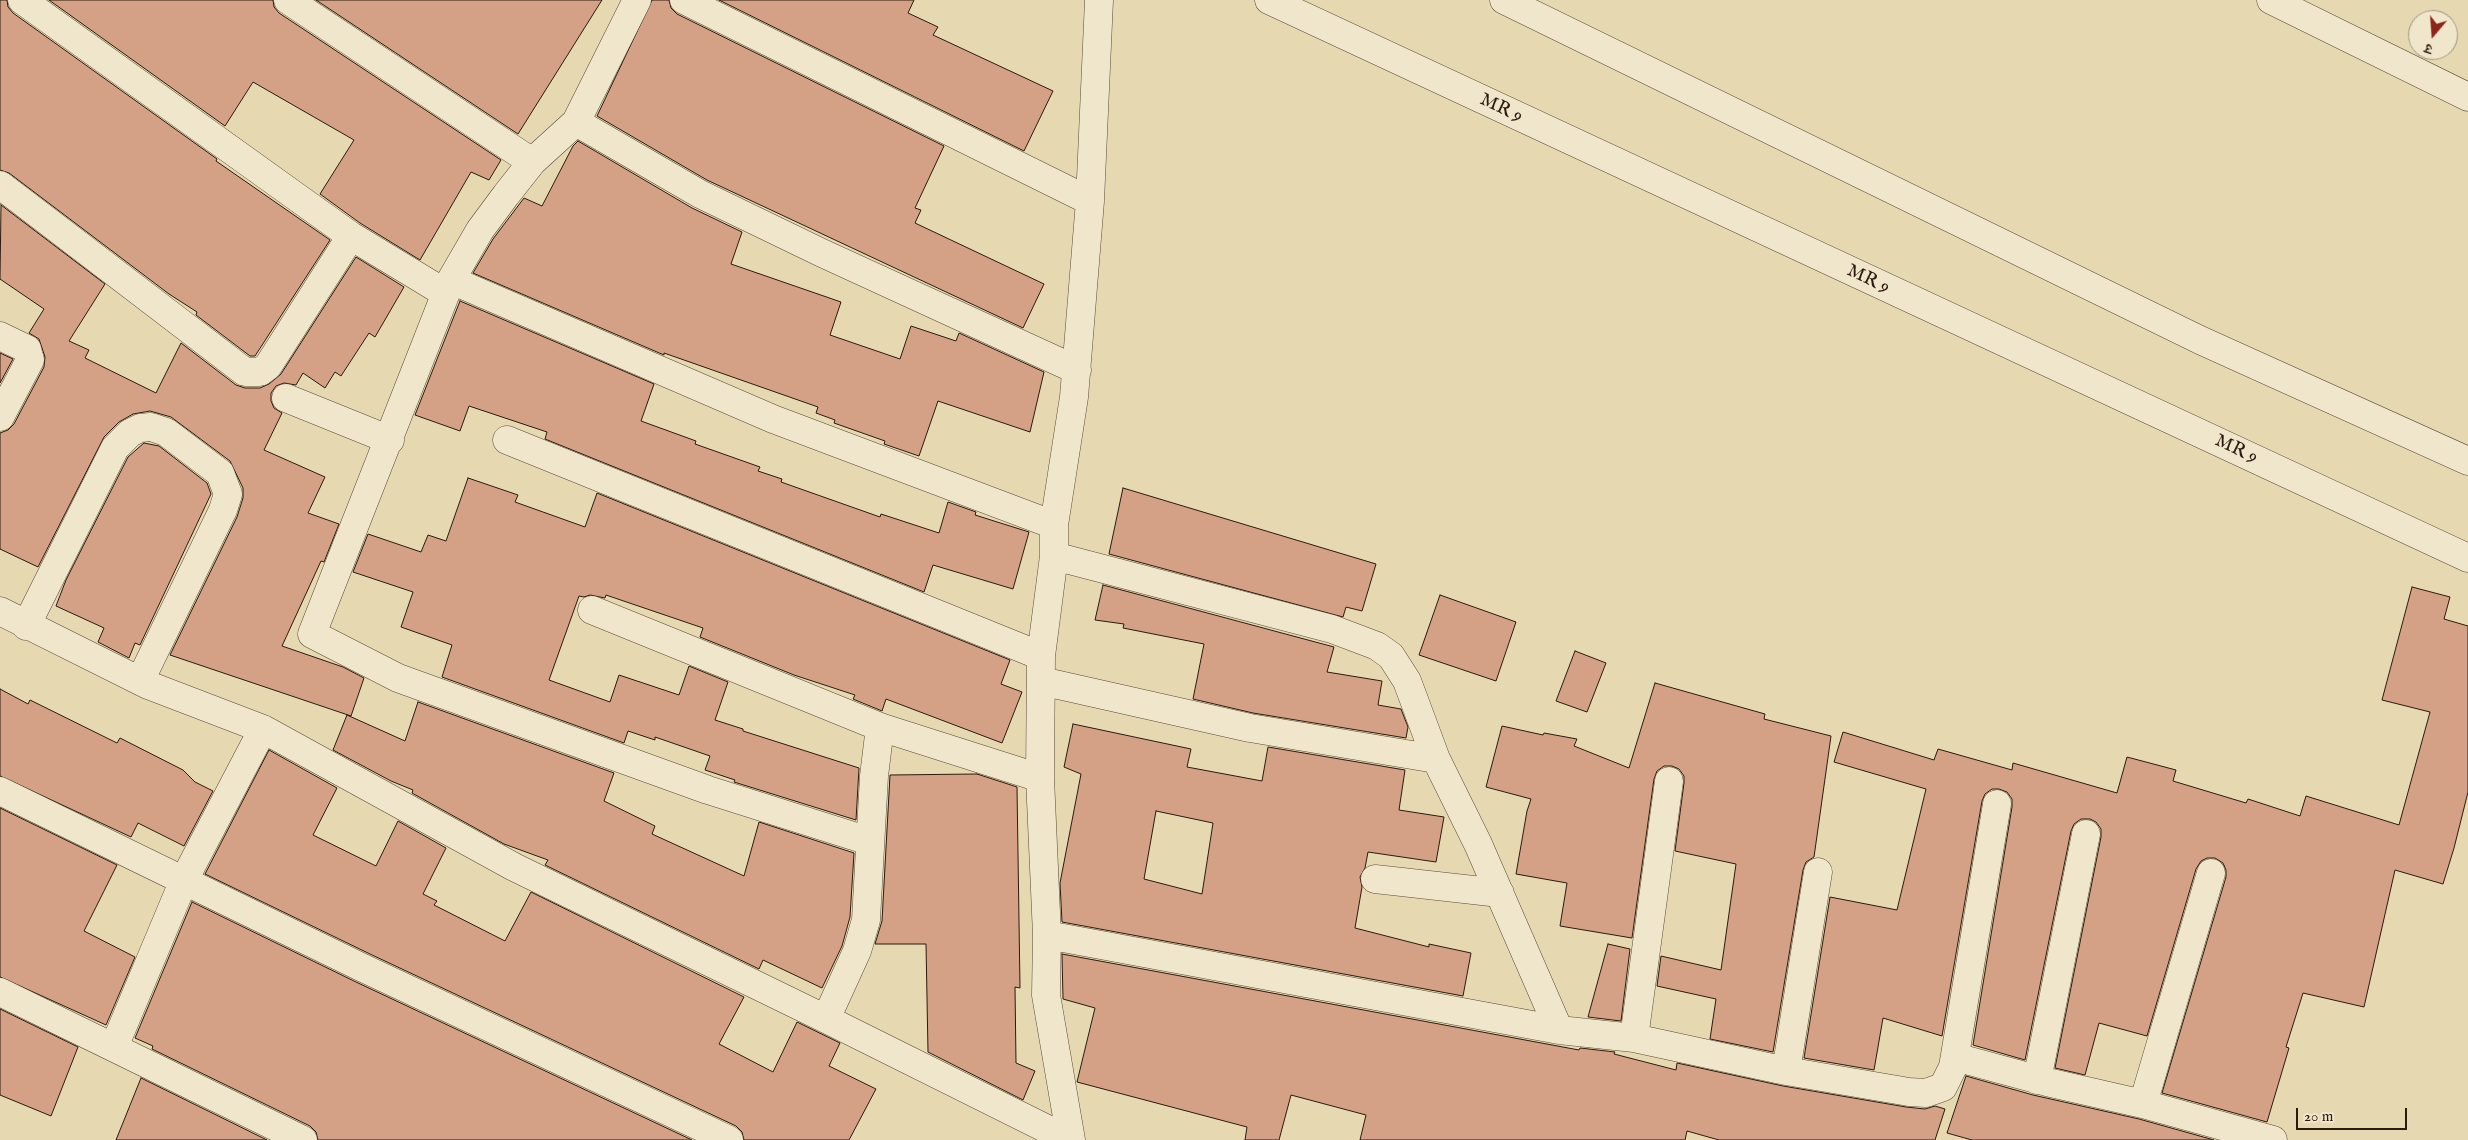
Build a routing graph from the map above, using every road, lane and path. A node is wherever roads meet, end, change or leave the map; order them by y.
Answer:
1 (22, 0) edge
2 (288, 0) edge
3 (638, 0) edge
4 (684, 0) edge
5 (1098, 0) edge
6 (1269, 0) edge
7 (1504, 0) edge
8 (2271, 0) edge
9 (2468, 97) edge
10 (576, 122) junction
11 (532, 162) junction
12 (0, 186) edge
13 (1090, 201) junction
14 (351, 236) junction
15 (448, 286) junction
16 (0, 336) edge
17 (1077, 370) junction
18 (286, 398) dead end
19 (0, 417) edge
20 (390, 440) junction
21 (507, 440) dead end
22 (2468, 461) edge
23 (1054, 525) junction
24 (1054, 556) junction
25 (2468, 558) edge
26 (592, 610) dead end
27 (0, 611) edge
28 (26, 626) junction
29 (1041, 668) junction
30 (140, 681) junction
31 (880, 727) junction
32 (263, 729) junction
33 (1436, 759) junction
34 (1040, 778) junction
35 (1669, 781) dead end
36 (0, 791) edge
37 (1997, 804) dead end
38 (2086, 834) dead end
39 (870, 841) junction
40 (1818, 872) dead end
41 (2210, 874) dead end
42 (1375, 879) dead end
43 (184, 880) junction
44 (1500, 893) junction
45 (1047, 935) junction
46 (0, 992) edge
47 (826, 1019) junction
48 (1559, 1030) junction
49 (1634, 1038) junction
50 (114, 1048) junction
51 (1955, 1057) junction
52 (1786, 1071) junction
53 (2037, 1080) junction
54 (2143, 1104) junction
55 (303, 1140) edge
56 (729, 1140) edge
57 (1070, 1140) edge
58 (2273, 1140) edge

1 - 14 street
2 - 11 street
3 - 10 street
4 - 13 street
5 - 13 street
6 - 25 street, MR 9
7 - 22 street
8 - 9 street
10 - 11 street
10 - 17 street
11 - 15 street
12 - 14 street
13 - 17 street
14 - 15 street
15 - 20 street
15 - 23 street
16 - 19 street
17 - 23 street
18 - 20 street
20 - 39 street
21 - 29 street
23 - 24 street
24 - 29 street
24 - 33 street
26 - 31 street
27 - 28 street
28 - 30 street
28 - 30 street
29 - 33 street
29 - 34 street
30 - 32 street
31 - 34 street
31 - 39 street
32 - 43 street
32 - 47 street
33 - 44 street
34 - 45 street
35 - 49 street
36 - 43 street
37 - 51 street
38 - 53 street
39 - 47 street
40 - 52 street
41 - 54 street
42 - 44 street
43 - 50 street
43 - 56 street
44 - 48 street
45 - 48 street
45 - 57 street
46 - 50 street
47 - 57 street
48 - 49 street
49 - 52 street
50 - 55 street
51 - 52 street
51 - 53 street
53 - 54 street
54 - 58 street

